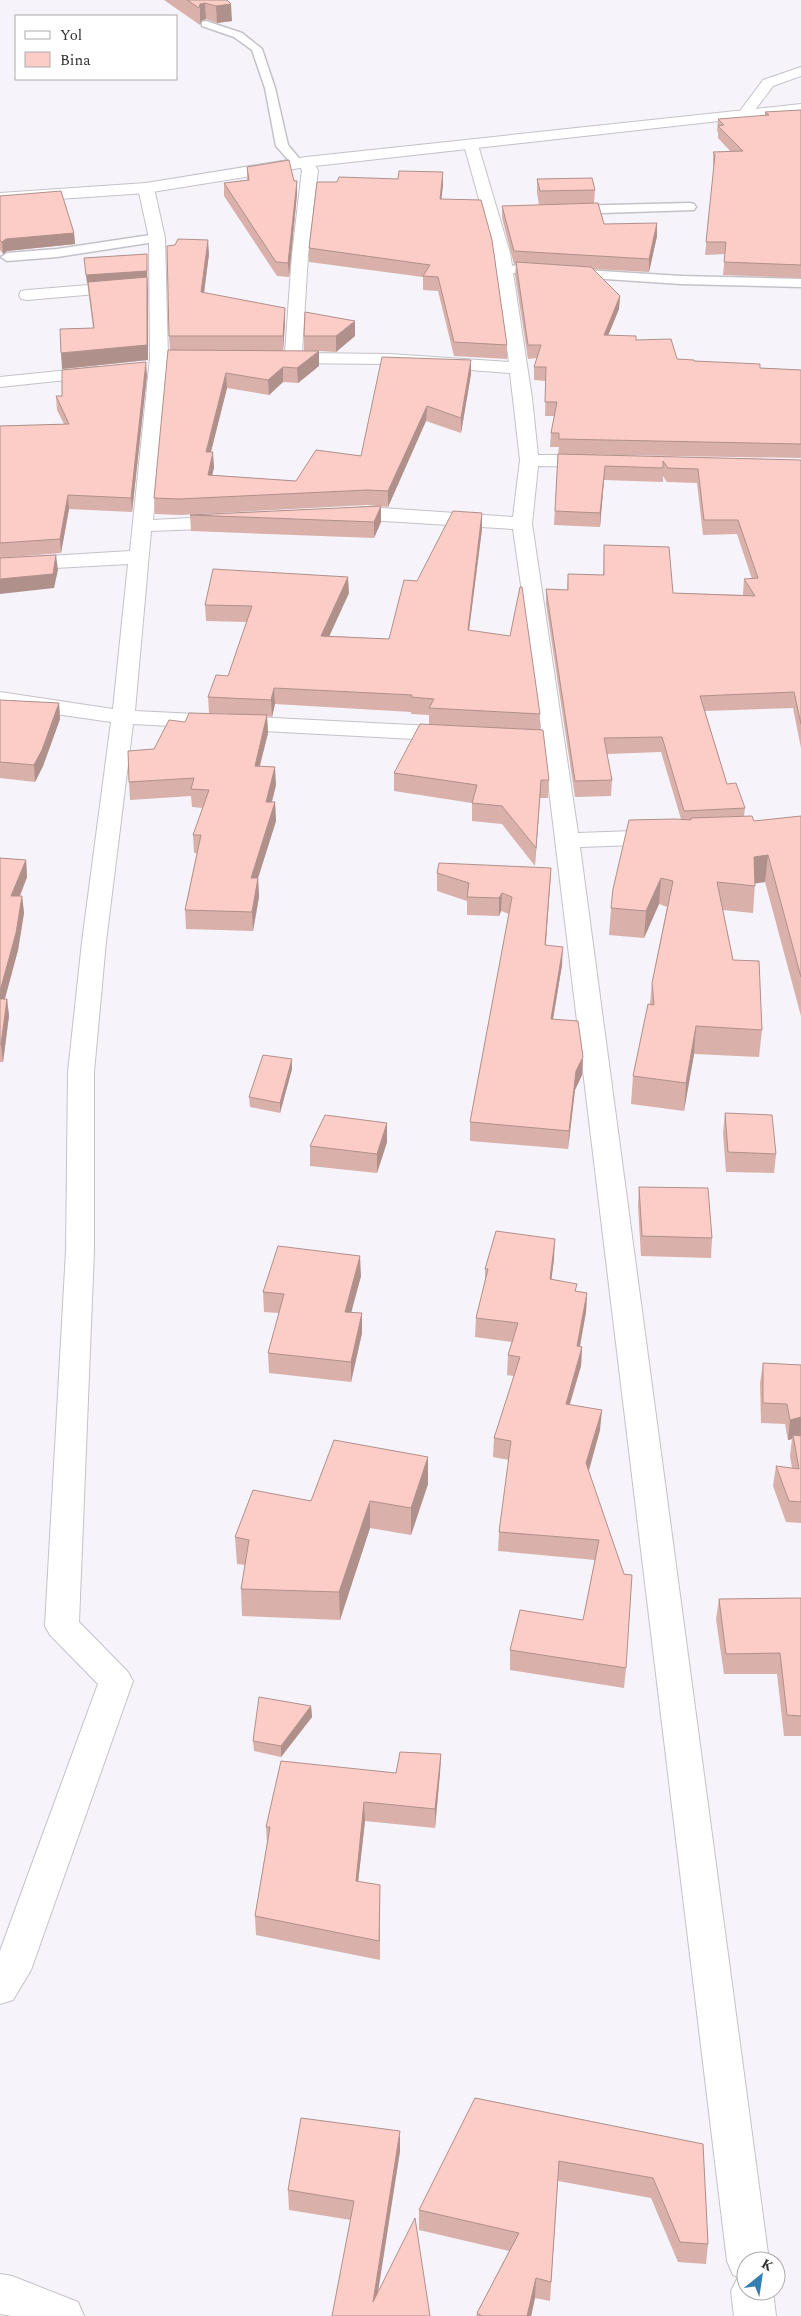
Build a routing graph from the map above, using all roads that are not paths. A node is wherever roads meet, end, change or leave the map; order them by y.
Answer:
1 (206, 24) edge
2 (801, 70) edge
3 (801, 108) edge
4 (744, 115) junction
5 (471, 145) junction
6 (301, 162) junction
7 (146, 188) junction
8 (0, 198) edge
9 (690, 207) dead end
10 (556, 211) edge
11 (157, 238) junction
12 (7, 256) dead end
13 (504, 269) junction
14 (801, 283) edge
15 (157, 284) junction
16 (27, 295) dead end
17 (178, 358) edge
18 (265, 358) edge
19 (294, 358) junction
20 (158, 362) junction
21 (138, 368) edge
22 (519, 368) junction
23 (117, 370) edge
24 (0, 382) edge
25 (529, 460) junction
26 (618, 461) edge
27 (320, 514) edge
28 (246, 521) edge
29 (522, 524) junction
30 (141, 526) junction
31 (138, 557) junction
32 (0, 565) edge
33 (0, 699) edge
34 (123, 717) junction
35 (476, 736) edge
36 (683, 836) edge
37 (566, 841) junction
38 (0, 1988) edge
39 (747, 2251) edge
40 (0, 2294) edge
41 (753, 2301) edge
42 (63, 2316) edge
43 (755, 2316) edge

1 - 6 lane
2 - 4 street
3 - 4 street
4 - 5 street
5 - 6 street
5 - 13 street
6 - 7 street
6 - 19 street
7 - 8 street
7 - 11 street
9 - 10 lane
11 - 12 lane
11 - 15 street
13 - 14 lane
13 - 22 street
15 - 16 street
15 - 20 street
17 - 20 street
18 - 19 street
19 - 22 street
20 - 21 street
20 - 30 street
22 - 25 street
23 - 24 street
25 - 26 street
25 - 29 street
27 - 29 street
28 - 30 street
29 - 37 street
30 - 31 street
31 - 32 street
31 - 34 street
33 - 34 street
34 - 35 street
34 - 38 street
36 - 37 street
37 - 39 street
40 - 42 street
41 - 43 street

